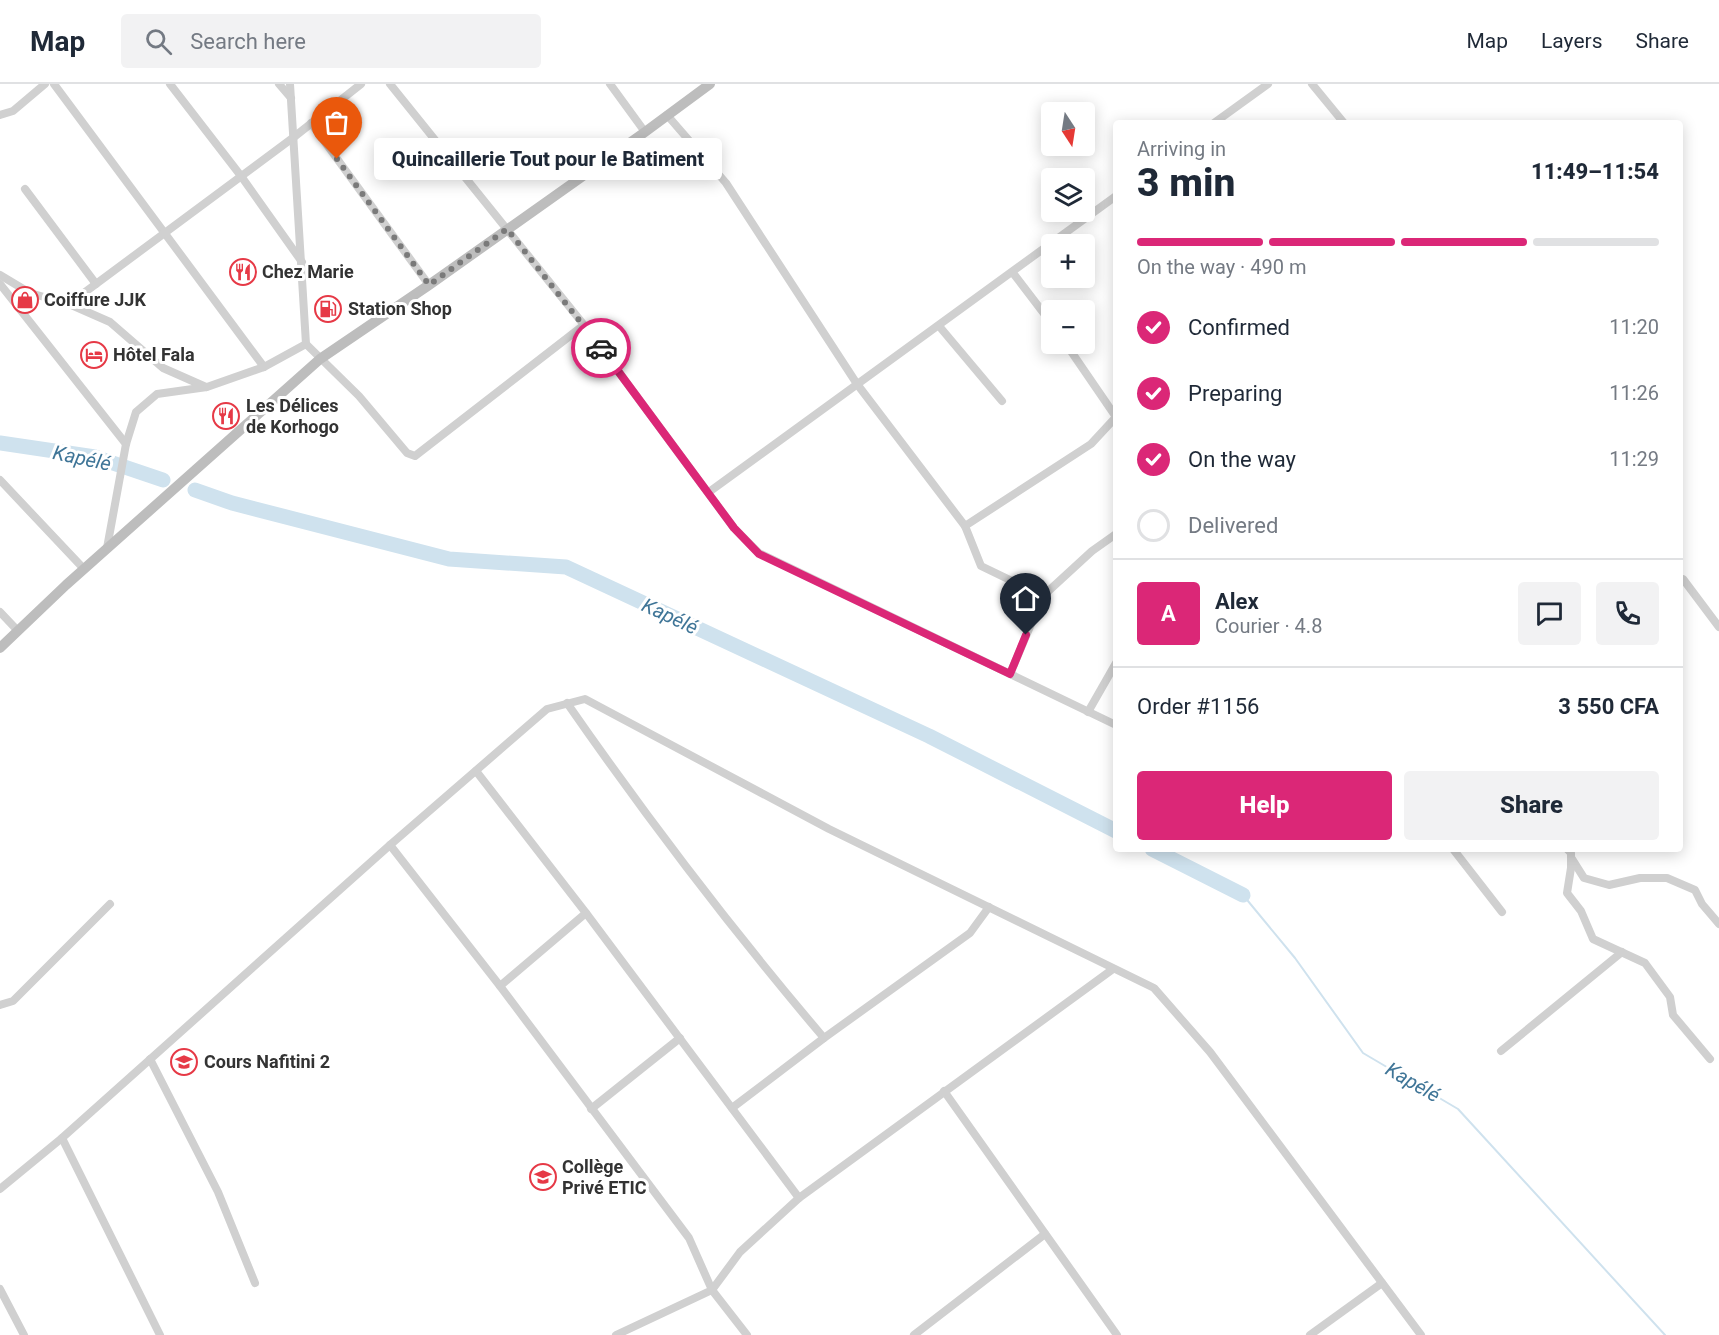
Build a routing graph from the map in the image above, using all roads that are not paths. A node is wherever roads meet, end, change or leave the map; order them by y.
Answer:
1 (45, 84) edge
2 (54, 84) edge
3 (170, 84) edge
4 (279, 84) edge
5 (290, 84) edge
6 (361, 84) edge
7 (390, 84) edge
8 (610, 84) edge
9 (710, 84) edge
10 (1268, 84) edge
11 (1312, 84) edge
12 (291, 98) junction
13 (667, 115) junction
14 (0, 116) edge
15 (1218, 120) edge
16 (1342, 120) edge
17 (311, 123) junction
18 (645, 132) junction
19 (294, 137) junction
20 (241, 176) junction
21 (25, 189) dead end
22 (1113, 198) edge
23 (507, 229) junction
24 (164, 232) junction
25 (302, 263) junction
26 (1013, 273) junction
27 (0, 275) edge
28 (96, 284) junction
29 (0, 285) edge
30 (429, 285) junction
31 (69, 304) junction
32 (1041, 310) edge
33 (584, 325) junction
34 (939, 326) junction
35 (306, 344) junction
36 (1073, 354) edge
37 (321, 359) junction
38 (264, 367) junction
39 (857, 384) junction
40 (207, 387) junction
41 (1002, 401) dead end
42 (1113, 413) edge
43 (1113, 420) edge
44 (126, 444) junction
45 (0, 480) edge
46 (709, 492) junction
47 (965, 526) junction
48 (1113, 536) edge
49 (107, 549) junction
50 (84, 569) junction
51 (1683, 579) edge
52 (1043, 596) junction
53 (0, 612) edge
54 (1719, 627) edge
55 (18, 632) junction
56 (0, 648) edge
57 (1113, 668) edge
58 (1010, 674) junction
59 (567, 703) junction
60 (1088, 712) junction
61 (1113, 724) edge
62 (476, 771) junction
63 (390, 845) junction
64 (1455, 852) edge
65 (1570, 852) edge
66 (1571, 857) junction
67 (110, 904) dead end
68 (989, 907) junction
69 (1502, 912) dead end
70 (586, 913) junction
71 (1719, 924) edge
72 (1622, 952) junction
73 (1113, 969) junction
74 (500, 986) junction
75 (0, 1005) edge
76 (680, 1038) junction
77 (824, 1038) junction
78 (1501, 1051) dead end
79 (150, 1059) junction
80 (1710, 1059) dead end
81 (944, 1091) junction
82 (591, 1108) junction
83 (732, 1108) junction
84 (62, 1138) junction
85 (0, 1189) edge
86 (799, 1198) junction
87 (1045, 1233) junction
88 (255, 1283) dead end
89 (1382, 1283) junction
90 (0, 1289) edge
91 (712, 1290) junction
92 (1113, 1334) edge
93 (24, 1335) edge
94 (160, 1335) edge
95 (616, 1335) edge
96 (747, 1335) edge
97 (914, 1335) edge
98 (1310, 1335) edge
99 (1420, 1335) edge

1 - 14 street
2 - 24 street
3 - 20 street
4 - 12 street
5 - 12 street
6 - 17 street
7 - 23 street
8 - 18 street
9 - 13 street
10 - 15 street
11 - 16 street
12 - 19 street
13 - 18 street
13 - 39 street
17 - 19 street
17 - 30 street
18 - 23 street
19 - 20 street
19 - 25 street
20 - 24 street
20 - 25 street
21 - 28 street
22 - 26 street
23 - 30 street
23 - 33 street
24 - 28 street
24 - 38 street
25 - 35 street
26 - 32 street
26 - 34 street
27 - 31 street
28 - 31 street
29 - 44 street
30 - 37 street
31 - 40 street
33 - 37 street
33 - 46 street
34 - 39 street
34 - 41 street
35 - 37 street
35 - 38 street
36 - 42 street
37 - 49 street
38 - 40 street
39 - 46 street
39 - 47 street
40 - 44 street
43 - 47 street
44 - 49 street
45 - 50 street
46 - 58 street
47 - 52 street
48 - 52 street
49 - 50 street
50 - 55 street
51 - 54 street
52 - 58 street
53 - 55 street
55 - 56 street
57 - 60 street
58 - 60 street
59 - 62 street
59 - 68 street
59 - 77 street
60 - 61 street
62 - 63 street
62 - 70 street
63 - 74 street
63 - 79 street
64 - 69 street
65 - 66 street
66 - 71 street
66 - 72 street
67 - 75 street
68 - 73 street
68 - 77 street
70 - 74 street
70 - 76 street
72 - 78 street
72 - 80 street
73 - 81 street
73 - 89 street
74 - 82 street
76 - 82 street
76 - 83 street
77 - 83 street
79 - 84 street
79 - 88 street
81 - 86 street
81 - 87 street
82 - 91 street
83 - 86 street
84 - 85 street
84 - 94 street
86 - 91 street
87 - 92 street
87 - 97 street
89 - 98 street
89 - 99 street
90 - 93 street
91 - 95 street
91 - 96 street

